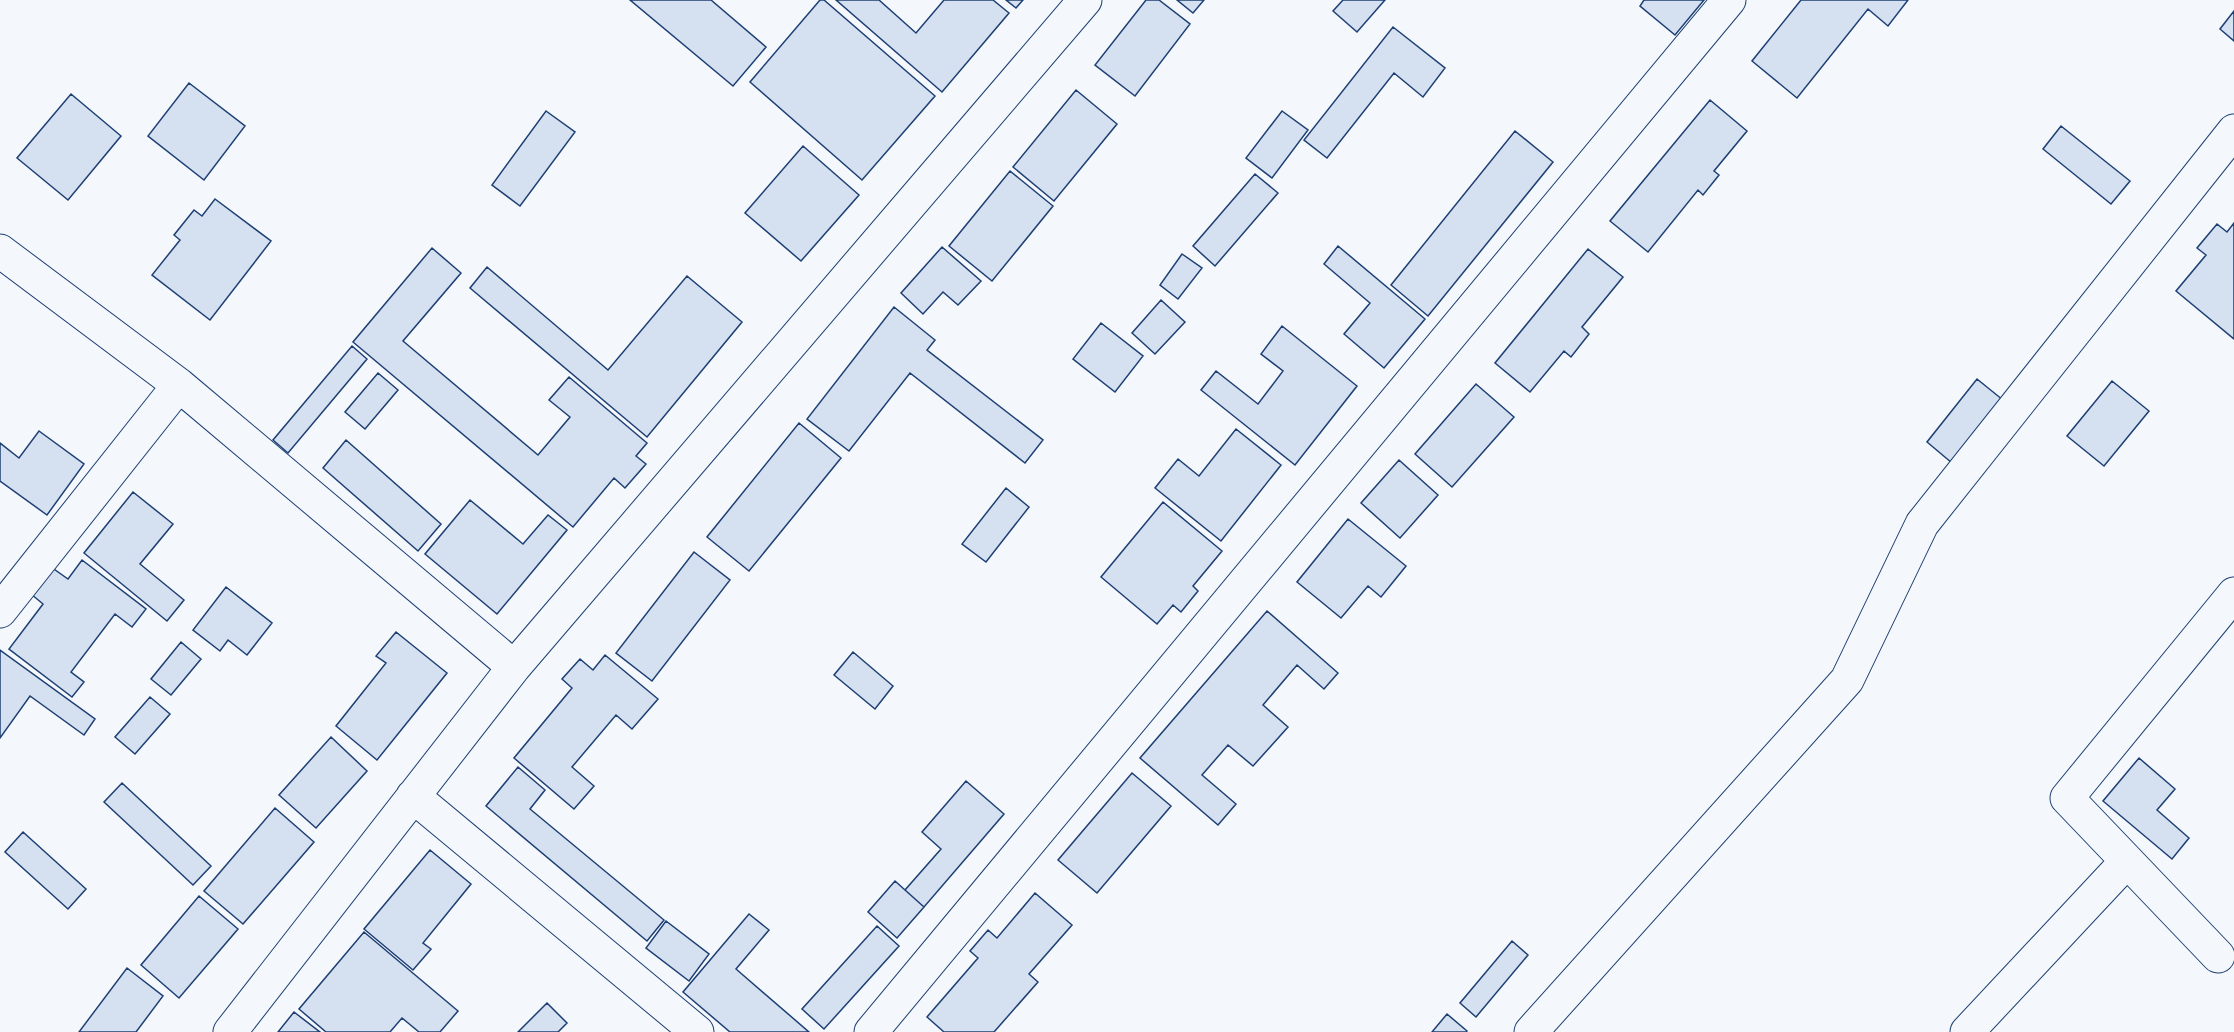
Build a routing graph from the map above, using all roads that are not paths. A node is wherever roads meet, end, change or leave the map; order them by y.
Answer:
1 (1085, 0) edge
2 (1729, 0) edge
3 (2234, 131) edge
4 (0, 251) edge
5 (179, 385) junction
6 (2234, 594) edge
7 (0, 611) edge
8 (514, 667) junction
9 (413, 796) junction
10 (2127, 861) junction
11 (2218, 956) dead end
12 (230, 1032) edge
13 (697, 1032) edge
14 (871, 1032) edge
15 (1531, 1032) edge
16 (1967, 1032) edge

1 - 8 street
2 - 14 street
3 - 15 street
4 - 5 street
5 - 7 street
5 - 8 street
6 - 10 street
8 - 9 street
9 - 12 street
9 - 13 street
10 - 11 street
10 - 16 street

